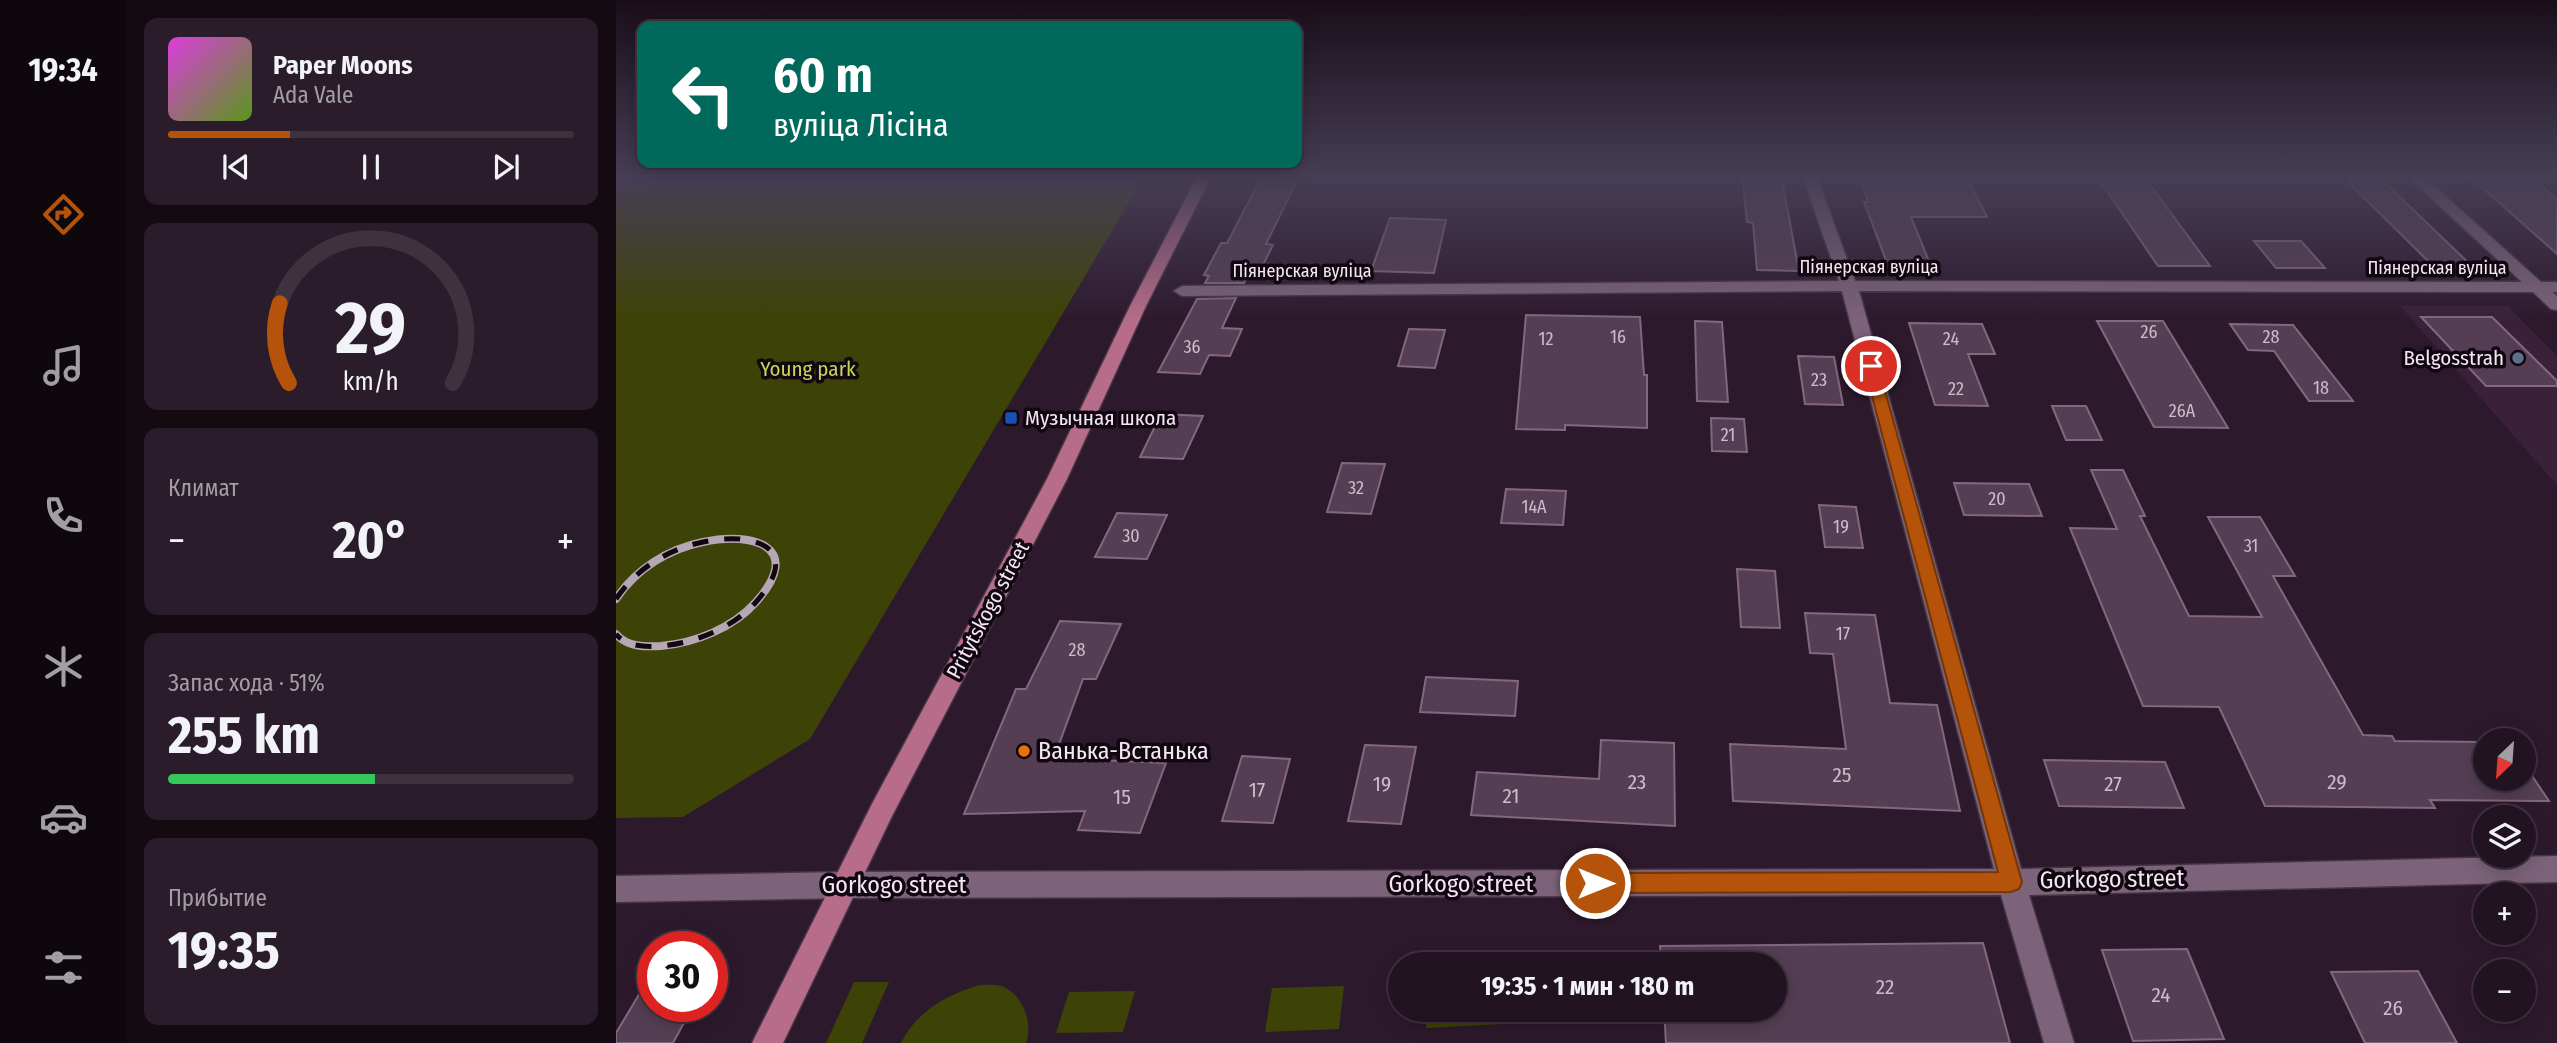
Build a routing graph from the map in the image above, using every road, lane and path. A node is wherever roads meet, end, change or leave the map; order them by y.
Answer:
1 (1180, 224) edge
2 (1827, 224) edge
3 (2467, 224) edge
4 (1849, 286) junction
5 (2538, 287) junction
6 (2557, 287) edge
7 (1182, 291) dead end
8 (2557, 305) edge
9 (2557, 869) edge
10 (2011, 882) junction
11 (845, 885) junction
12 (616, 889) edge
13 (767, 1043) edge
14 (2059, 1043) edge

1 - 11 main road, Pritytskogo street
2 - 4 street
3 - 5 street
4 - 5 street, Піянерская вуліца
4 - 7 street, Піянерская вуліца
4 - 10 street
5 - 6 street, Піянерская вуліца
5 - 8 street
9 - 10 street, Gorkogo street
10 - 11 street, Gorkogo street
10 - 14 street
11 - 12 street, Gorkogo street
11 - 13 main road, Pritytskogo street

